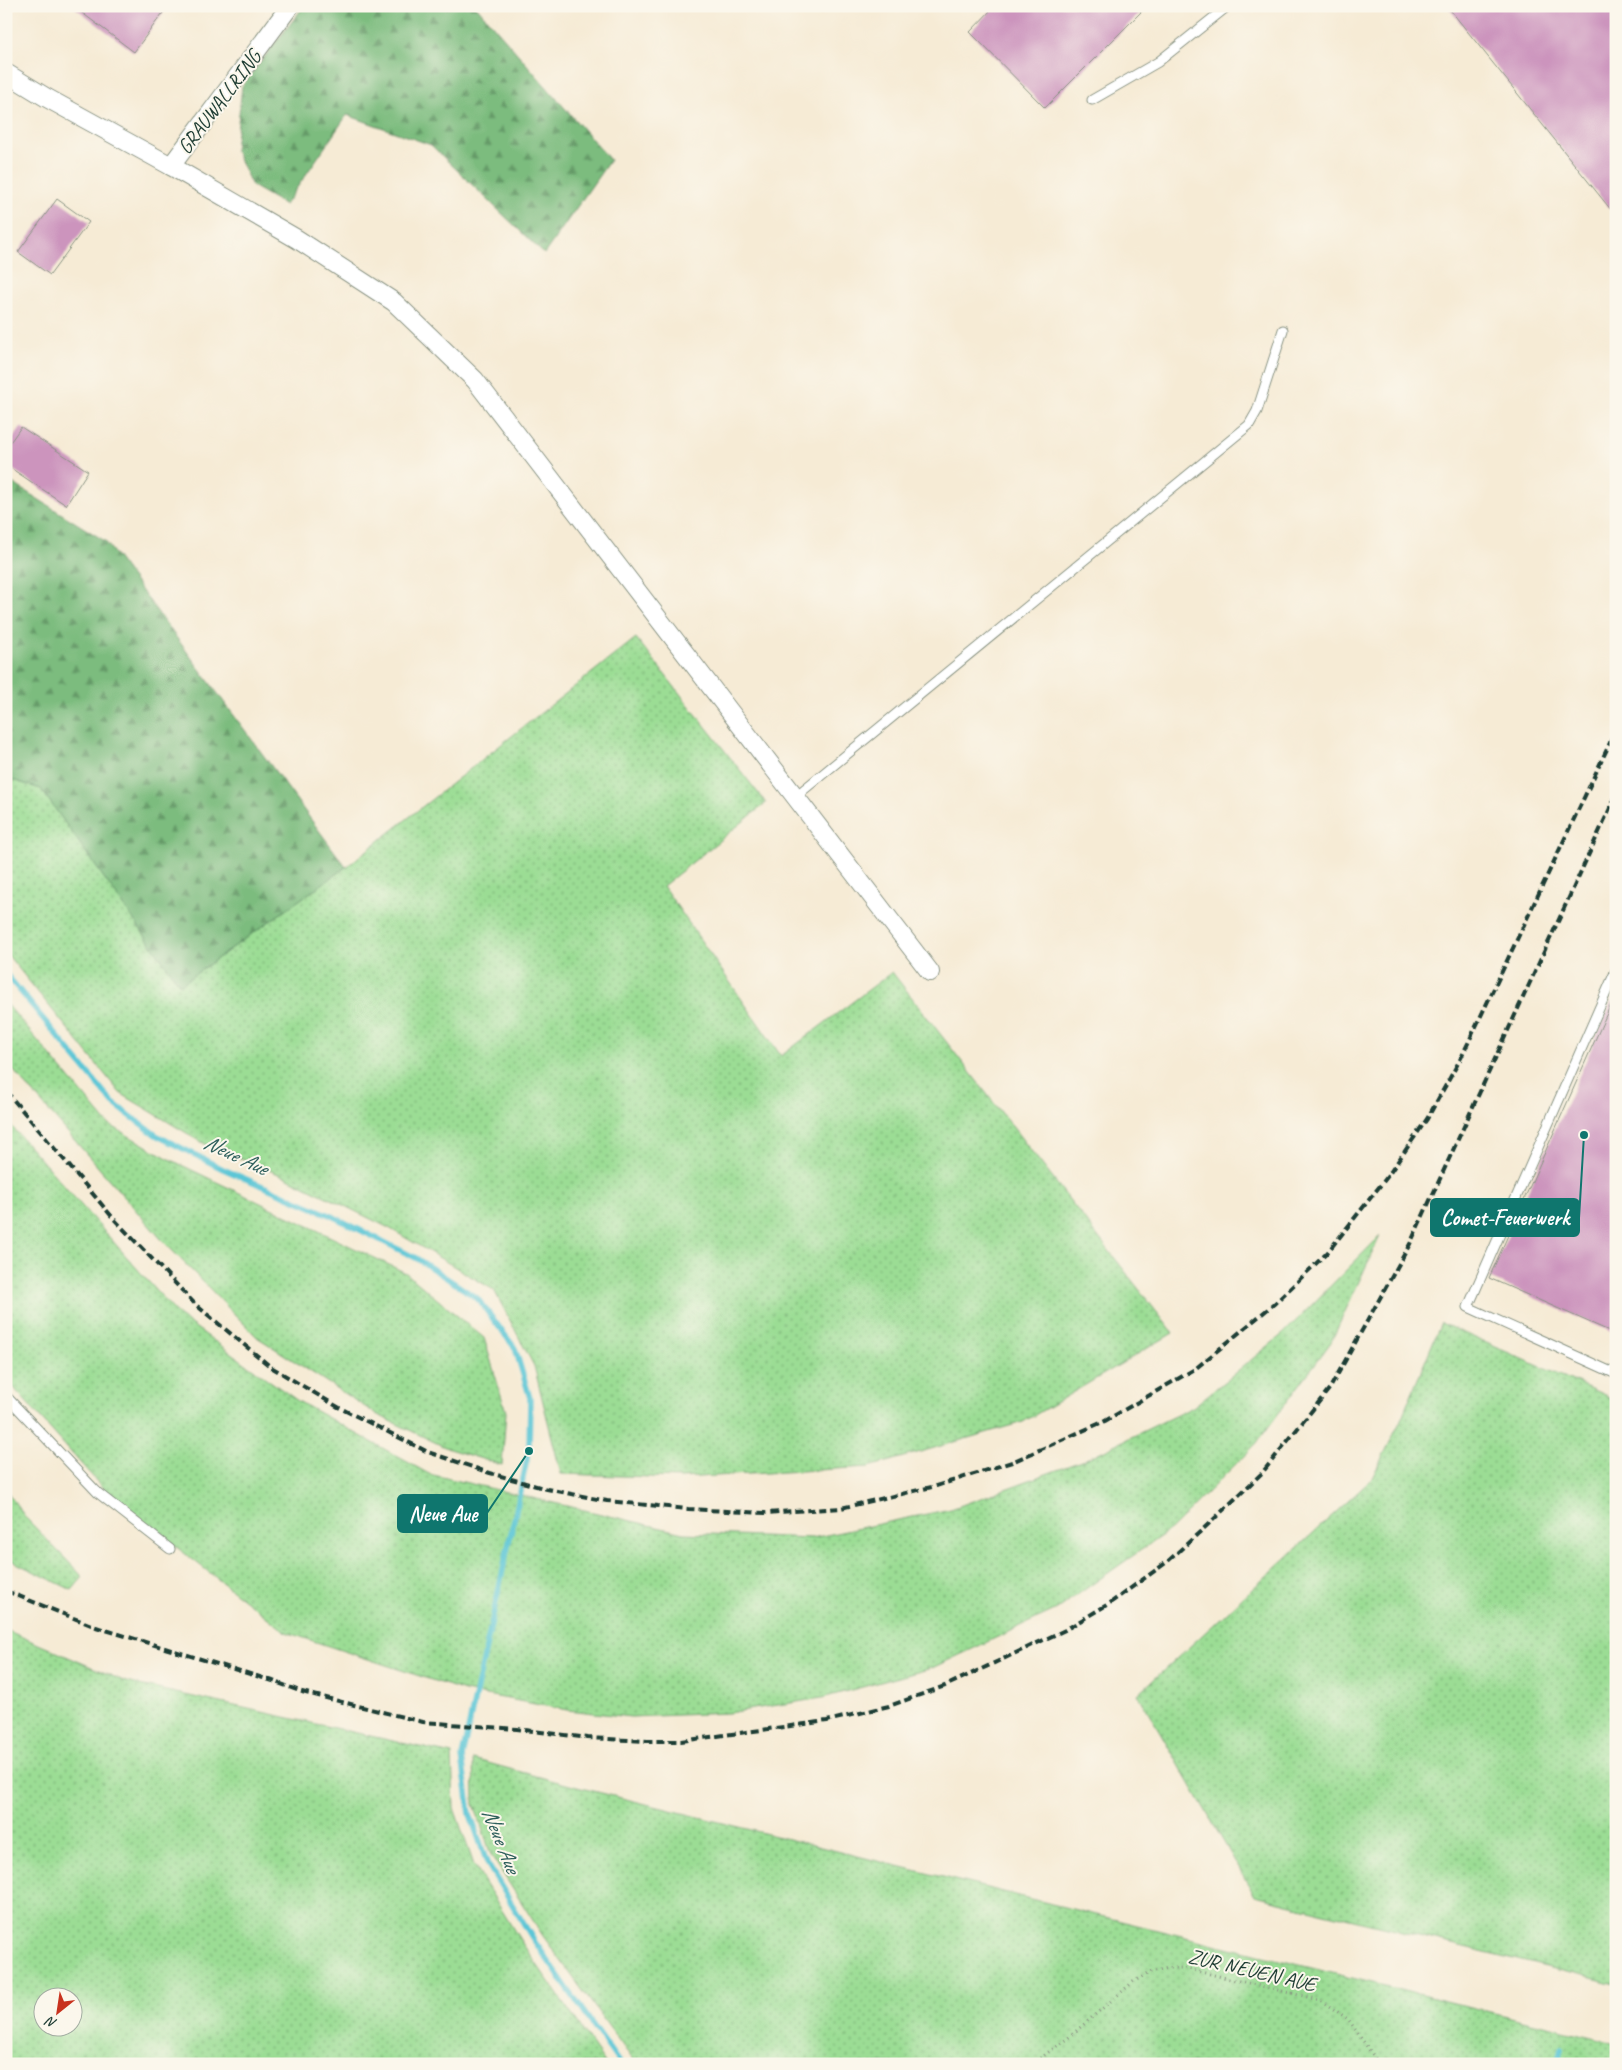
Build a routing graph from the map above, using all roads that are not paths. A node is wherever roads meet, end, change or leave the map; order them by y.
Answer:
1 (290, 6) edge
2 (1228, 6) edge
3 (6, 73) edge
4 (1092, 100) dead end
5 (171, 166) junction
6 (1283, 330) dead end
7 (796, 796) junction
8 (1616, 970) edge
9 (930, 972) dead end
10 (1616, 1374) edge
11 (6, 1396) edge
12 (170, 1549) dead end

1 - 5 street, GRAUWALLRING
2 - 4 lane
3 - 5 street, GRAUWALLRING
5 - 7 street
6 - 7 lane
7 - 9 street
8 - 10 lane
11 - 12 lane

